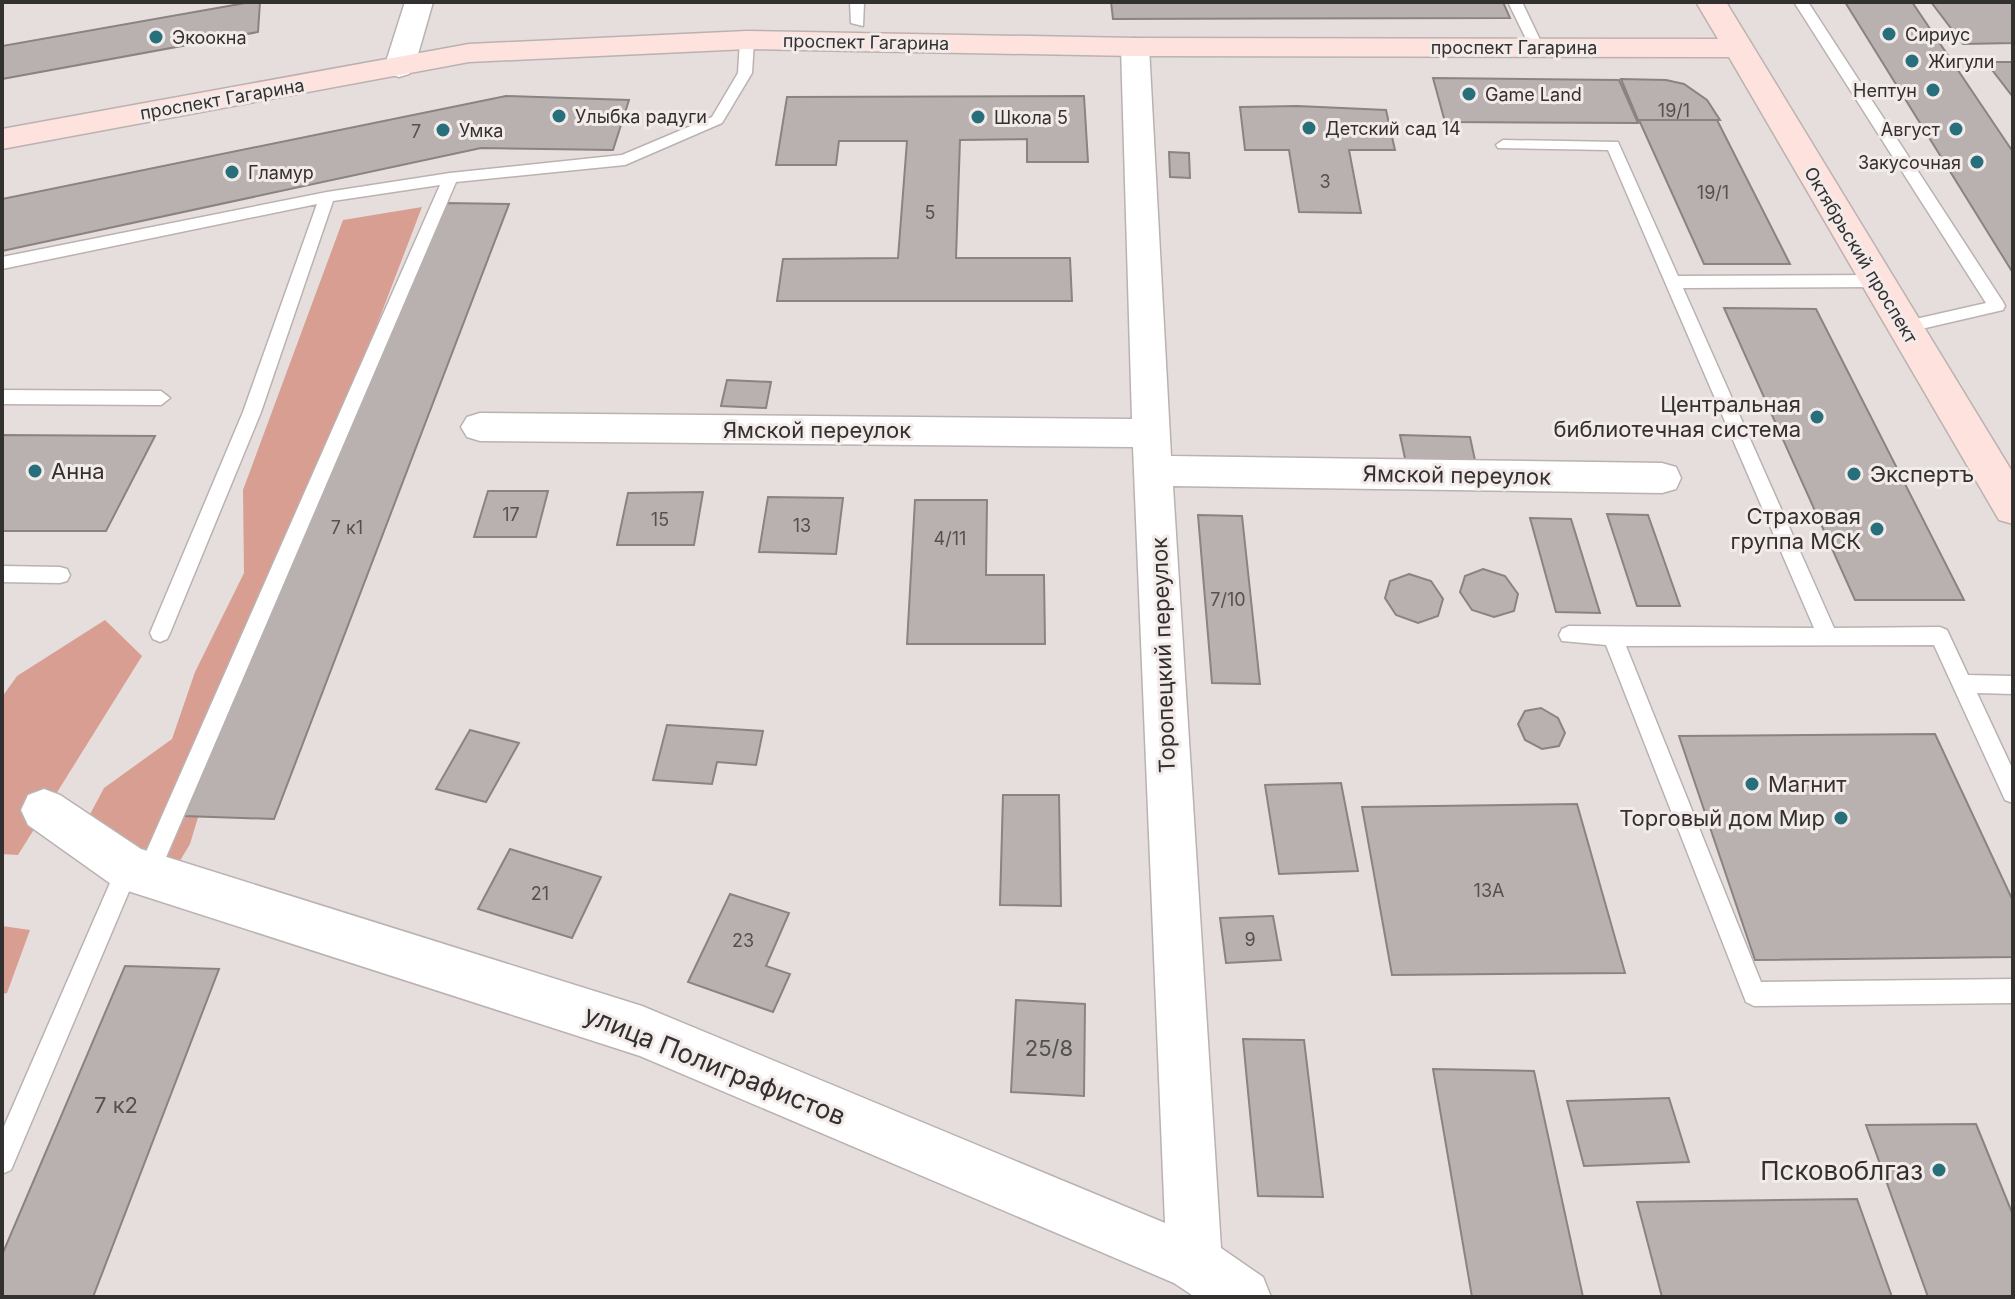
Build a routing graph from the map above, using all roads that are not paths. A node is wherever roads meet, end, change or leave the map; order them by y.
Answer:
1 (419, 2) edge
2 (857, 2) edge
3 (1515, 2) edge
4 (1711, 2) edge
5 (1801, 2) edge
6 (858, 23) dead end
7 (747, 40) junction
8 (1536, 46) junction
9 (1135, 47) junction
10 (1737, 48) junction
11 (399, 68) junction
12 (2, 139) edge
13 (1503, 145) dead end
14 (450, 178) junction
15 (327, 197) junction
16 (2, 263) edge
17 (1876, 281) junction
18 (1672, 282) junction
19 (1904, 327) junction
20 (2, 397) edge
21 (161, 398) dead end
22 (480, 427) dead end
23 (1155, 452) junction
24 (1662, 478) dead end
25 (2013, 508) edge
26 (2, 574) edge
27 (60, 575) dead end
28 (160, 633) dead end
29 (1569, 635) dead end
30 (1827, 635) junction
31 (1613, 637) junction
32 (1962, 684) junction
33 (2013, 685) edge
34 (2013, 793) edge
35 (44, 810) dead end
36 (138, 872) junction
37 (2010, 998) edge
38 (2, 1161) edge
39 (1200, 1280) edge
40 (1243, 1297) edge

1 - 11 street
2 - 6 lane
3 - 8 lane
4 - 10 main road, Октябрьский проспект
5 - 19 lane
7 - 9 main road, проспект Гагарина
7 - 11 main road, проспект Гагарина
7 - 14 lane
8 - 9 main road, проспект Гагарина
8 - 10 main road, проспект Гагарина
9 - 23 street, Торопецкий переулок
10 - 17 main road, Октябрьский проспект
11 - 12 main road, проспект Гагарина
13 - 18 lane
14 - 15 lane
14 - 36 lane
15 - 16 lane
15 - 28 lane
17 - 18 lane
17 - 19 main road, Октябрьский проспект
18 - 30 lane
19 - 25 main road, Октябрьский проспект
20 - 21 lane
22 - 23 street, Ямской переулок
23 - 24 street, Ямской переулок
23 - 39 street, Торопецкий переулок
26 - 27 lane
29 - 31 lane
30 - 31 lane
30 - 32 lane
31 - 37 lane
32 - 33 lane
32 - 34 lane
35 - 36 street, улица Полиграфистов
36 - 38 lane
36 - 39 street, улица Полиграфистов
39 - 40 street, улица Полиграфистов

